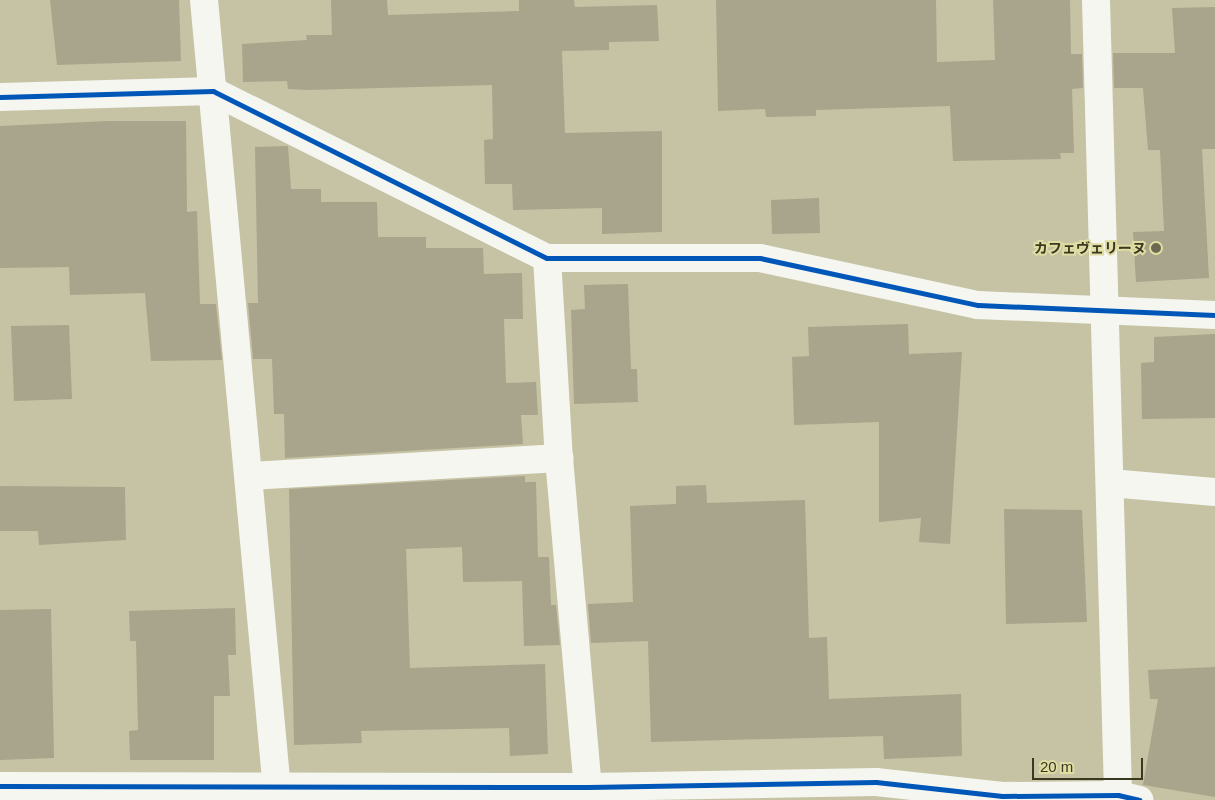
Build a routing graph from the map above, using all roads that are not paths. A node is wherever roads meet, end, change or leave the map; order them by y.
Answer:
1 (204, 0) edge
2 (1096, 0) edge
3 (213, 91) junction
4 (0, 97) edge
5 (547, 258) junction
6 (1104, 308) junction
7 (1215, 315) edge
8 (559, 458) junction
9 (249, 476) junction
10 (1110, 484) junction
11 (1215, 492) edge
12 (0, 786) edge
13 (278, 793) edge
14 (589, 794) edge
15 (1129, 798) edge

1 - 3 street
2 - 6 street
3 - 4 street
3 - 5 street
3 - 9 street
5 - 6 street
5 - 8 street
6 - 7 street
6 - 10 street
8 - 9 street
8 - 14 street
9 - 13 street
10 - 11 street
10 - 15 street
12 - 13 street
13 - 14 street
14 - 15 street

